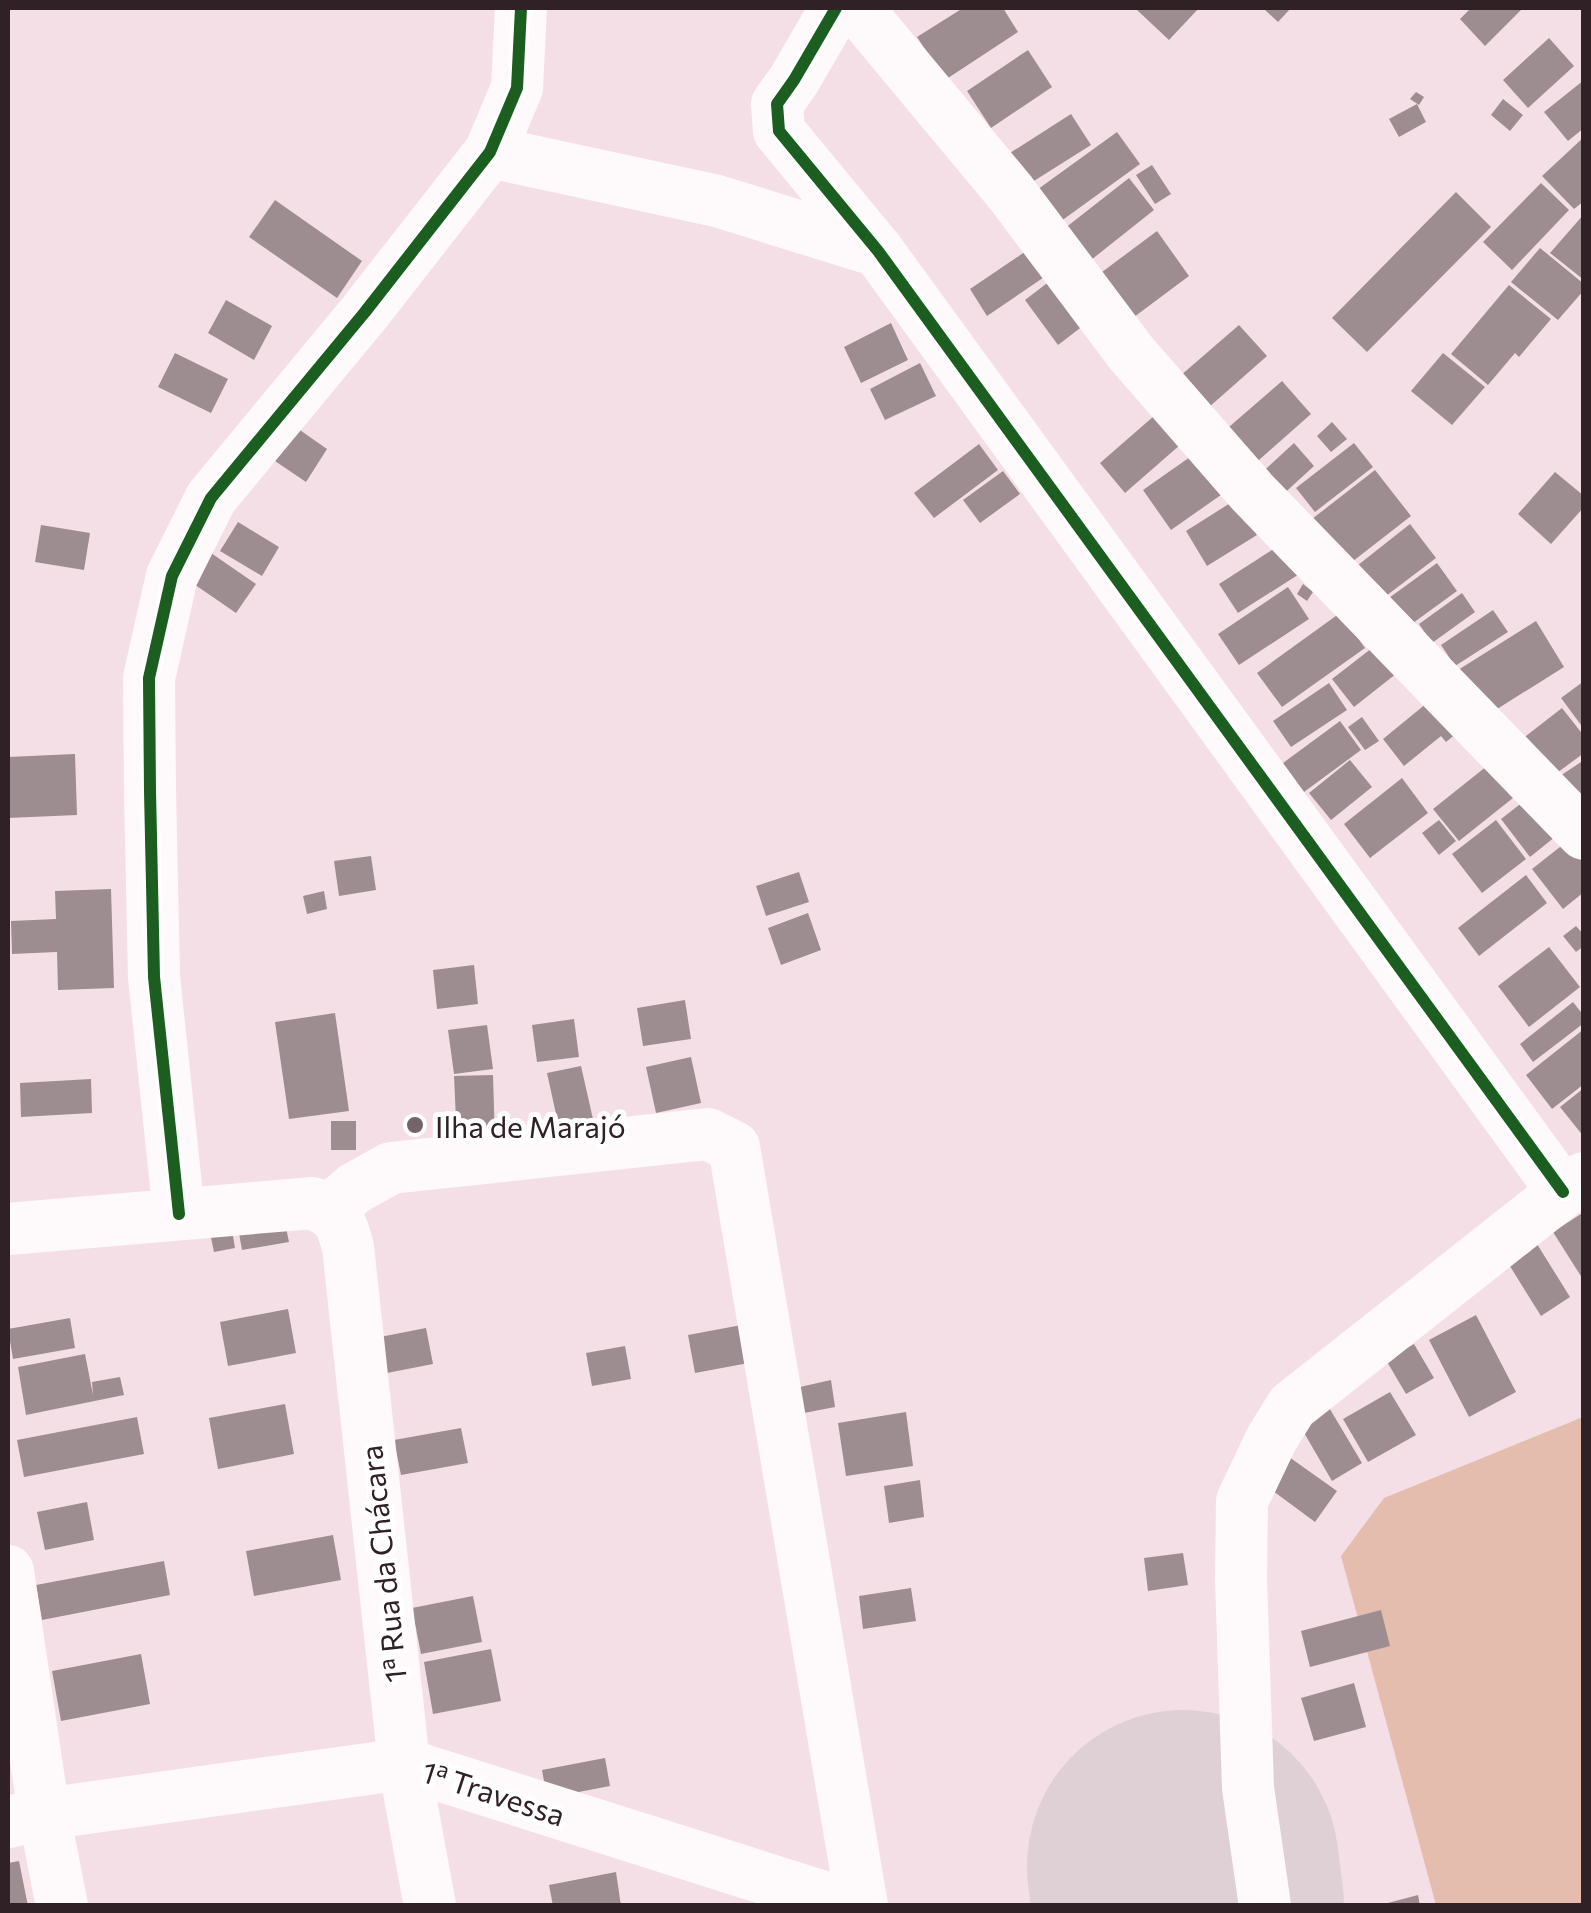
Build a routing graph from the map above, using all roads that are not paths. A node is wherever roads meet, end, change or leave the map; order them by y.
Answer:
1 (521, 8) edge
2 (836, 8) edge
3 (857, 8) edge
4 (490, 152) junction
5 (878, 252) junction
6 (1584, 834) edge
7 (1573, 1185) edge
8 (178, 1214) junction
9 (334, 1216) junction
10 (8, 1229) edge
11 (8, 1571) edge
12 (404, 1764) junction
13 (26, 1818) edge
14 (62, 1906) edge
15 (430, 1906) edge
16 (852, 1906) edge
17 (862, 1906) edge
18 (1265, 1906) edge

1 - 4 street
2 - 5 street
3 - 6 street
4 - 5 street
4 - 8 street
5 - 7 street
7 - 18 street
8 - 9 street
8 - 10 street
9 - 12 street, 1ª Rua da Chácara
9 - 17 street
11 - 13 street
12 - 13 street, 1ª Travessa
12 - 15 street, 1ª Rua da Chácara
12 - 16 street, 1ª Travessa
13 - 14 street

